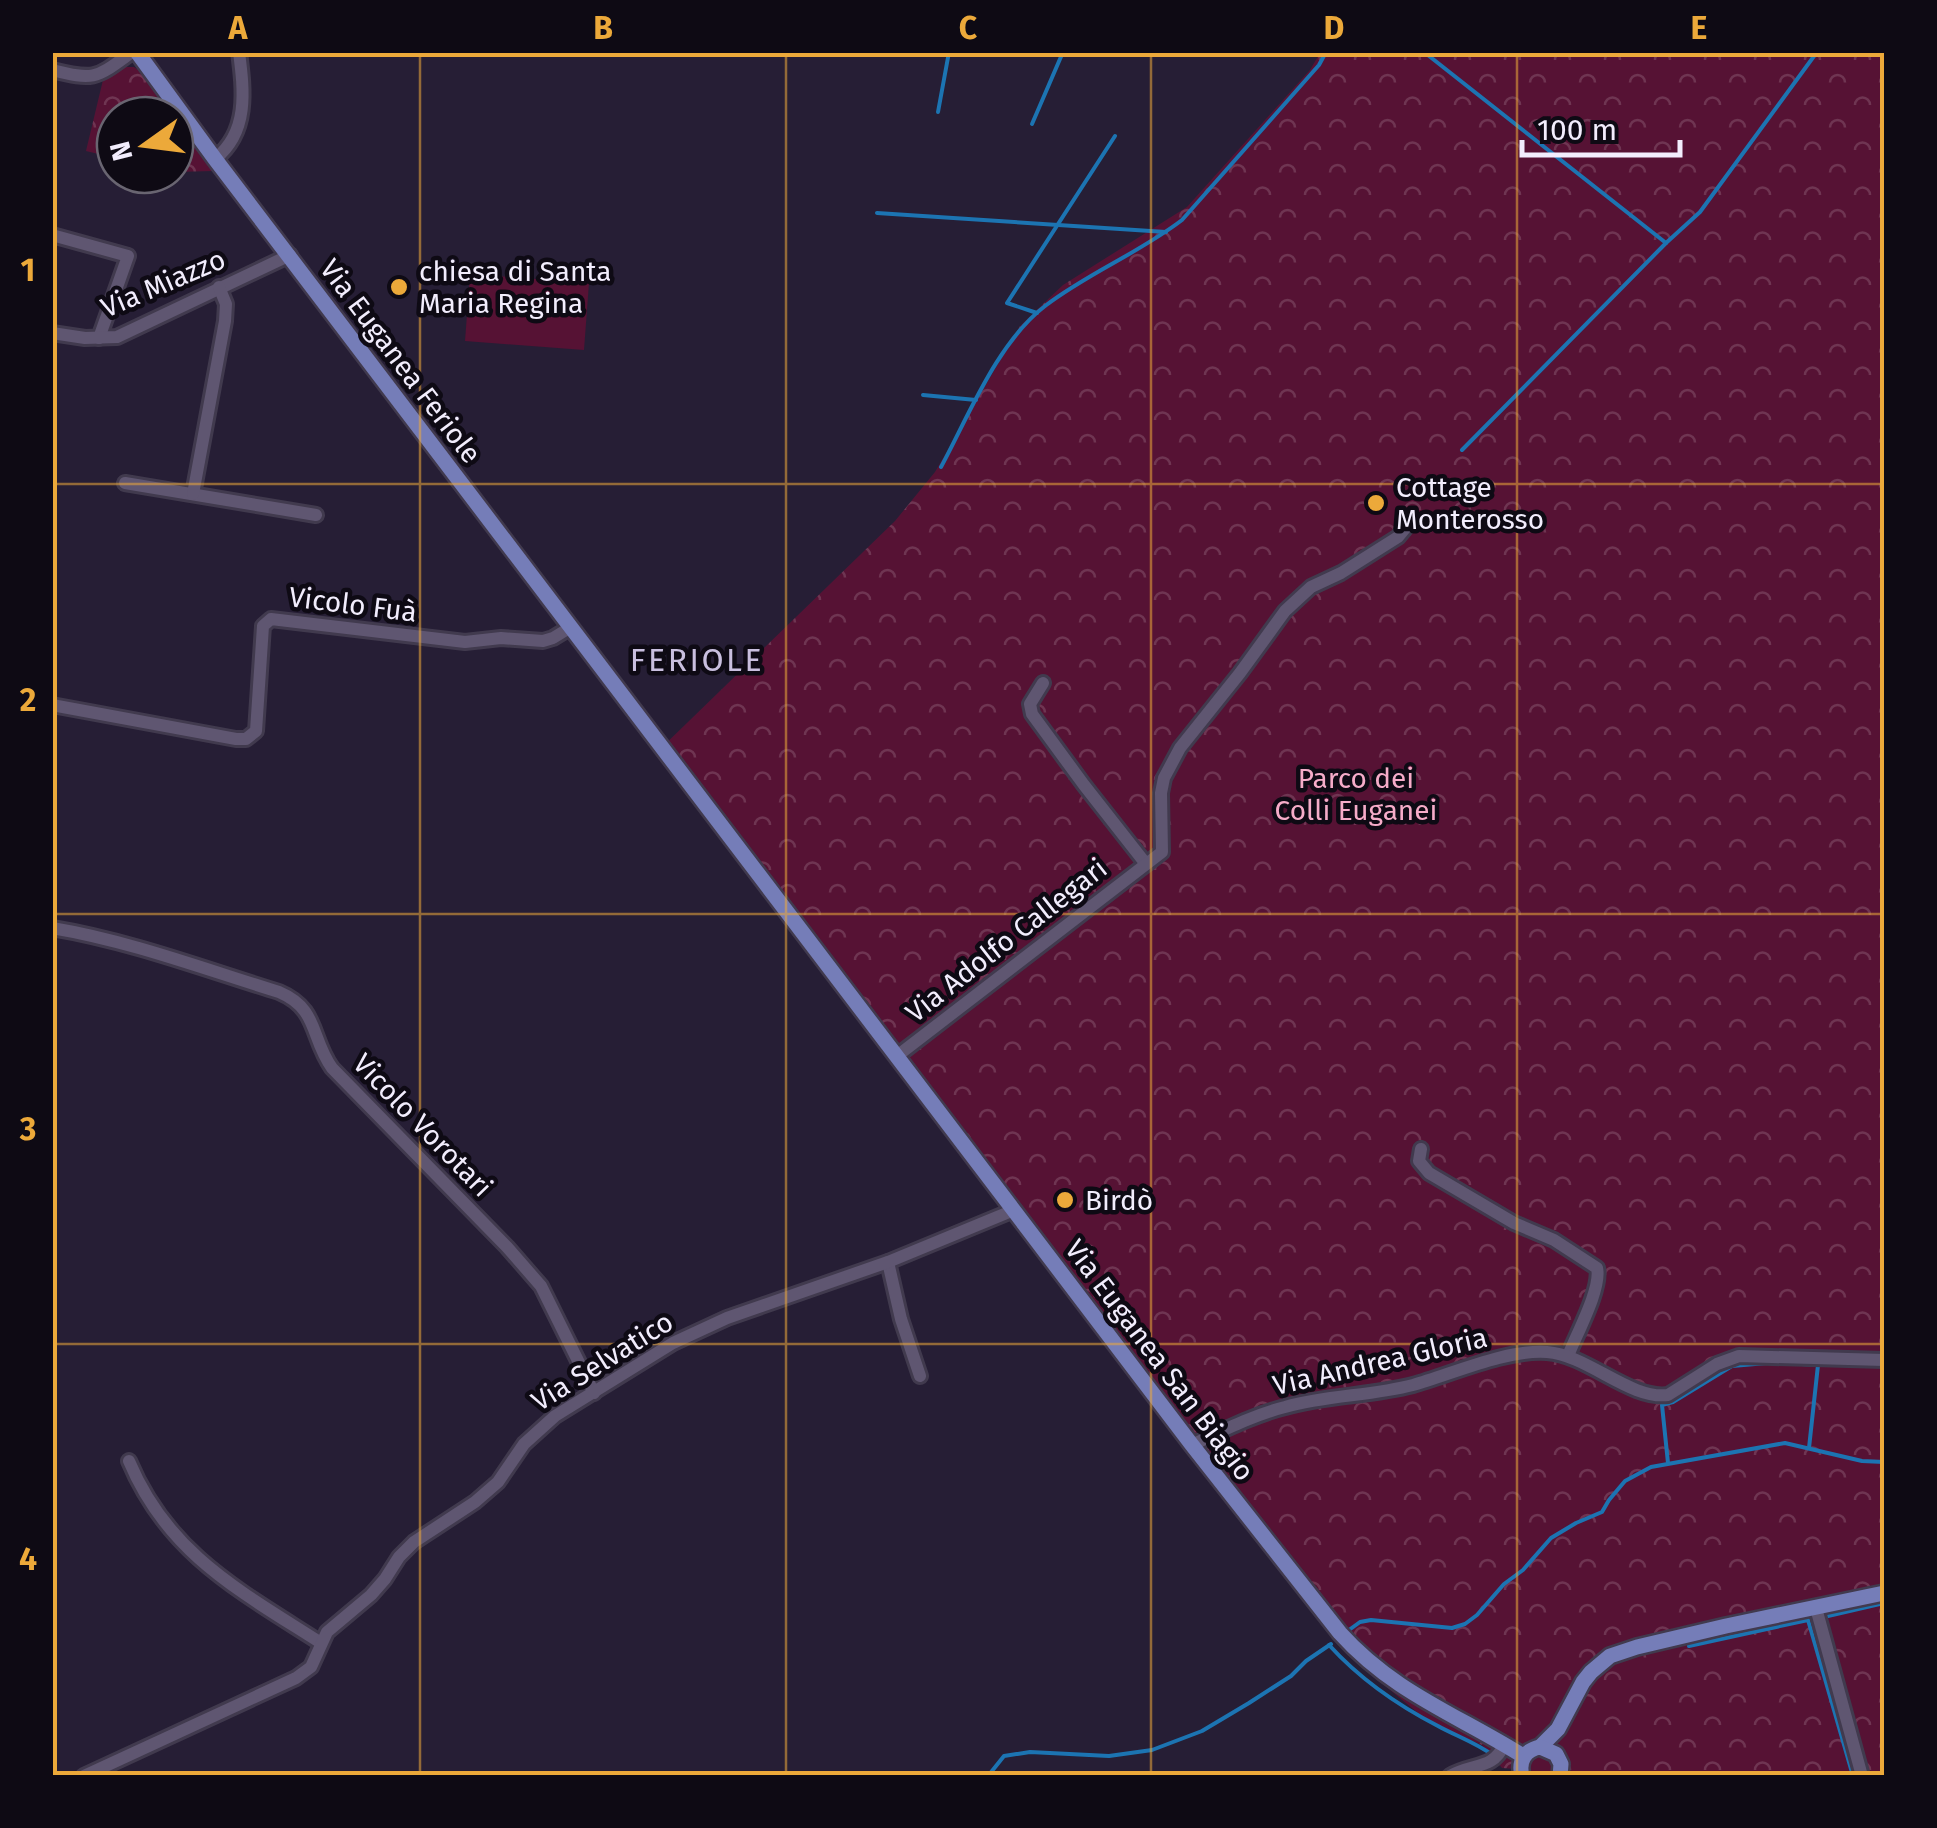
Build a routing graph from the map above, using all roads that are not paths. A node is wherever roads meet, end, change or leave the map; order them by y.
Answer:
1 (135, 52) edge
2 (239, 52) edge
3 (52, 70) edge
4 (215, 159) junction
5 (52, 235) edge
6 (290, 255) junction
7 (220, 287) junction
8 (52, 333) edge
9 (99, 338) junction
10 (125, 483) dead end
11 (193, 494) junction
12 (316, 516) dead end
13 (1413, 520) dead end
14 (571, 627) junction
15 (1043, 683) dead end
16 (626, 699) joint
17 (52, 706) edge
18 (1146, 864) junction
19 (52, 928) edge
20 (897, 1056) junction
21 (1420, 1149) dead end
22 (1014, 1210) junction
23 (888, 1262) junction
24 (1568, 1356) junction
25 (1884, 1360) edge
26 (920, 1376) dead end
27 (594, 1393) junction
28 (1192, 1444) junction
29 (129, 1461) dead end
30 (1884, 1593) edge
31 (1816, 1608) junction
32 (321, 1642) junction
33 (1504, 1745) junction
34 (1548, 1750) junction
35 (1523, 1756) junction
36 (84, 1776) edge
37 (1450, 1776) edge
38 (1522, 1776) edge
39 (1560, 1776) edge
40 (1862, 1776) edge

1 - 3 street
1 - 4 main road, Via Euganea Feriole
2 - 4 street
4 - 6 main road, Via Euganea Feriole
5 - 9 street
6 - 7 street, Via Miazzo
6 - 14 main road, Via Euganea Feriole
7 - 9 street, Via Miazzo
7 - 11 street
8 - 9 street, Via Miazzo
10 - 11 street
11 - 12 street
13 - 18 street, Via Adolfo Callegari
14 - 16 main road, Via Euganea Feriole
14 - 17 street, Vicolo Fuà
15 - 18 street, Via Adolfo Callegari
16 - 20 main road, Via Euganea San Biagio
18 - 20 street, Via Adolfo Callegari
19 - 27 street, Vicolo Vorotari
20 - 22 main road, Via Euganea San Biagio
21 - 24 street
22 - 23 street, Via Selvatico
22 - 28 main road, Via Euganea San Biagio
23 - 26 street
23 - 27 street, Via Selvatico
24 - 25 street
24 - 28 street, Via Andrea Gloria
27 - 32 street, Via Selvatico
28 - 33 main road, Via Euganea San Biagio
29 - 32 street
30 - 31 main road
31 - 34 main road
31 - 40 street
32 - 36 street, Via Selvatico
33 - 35 main road, Via Euganea San Biagio
33 - 37 street
34 - 35 main road
34 - 39 main road
35 - 38 main road

